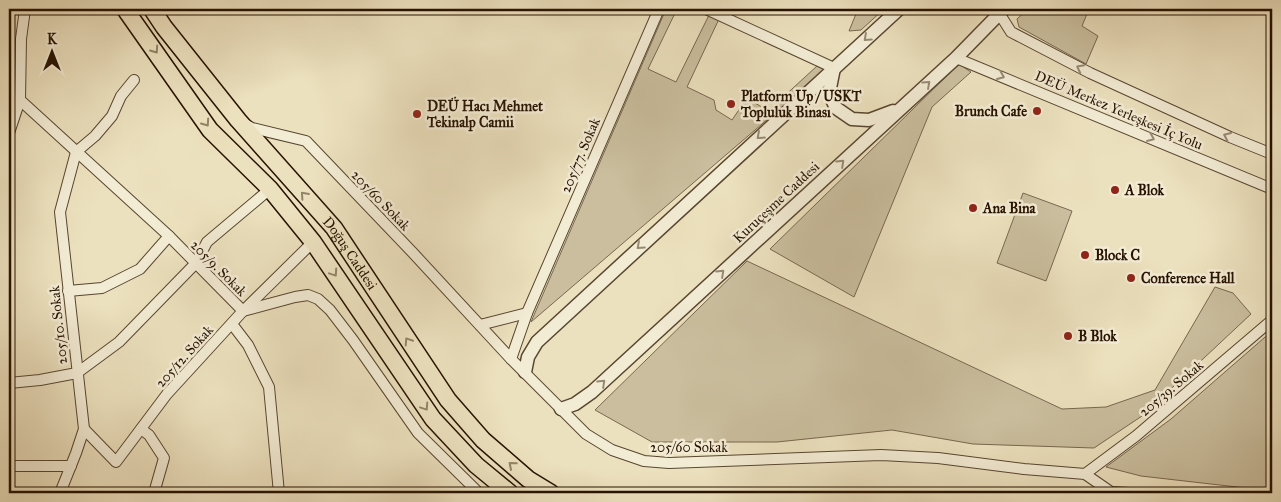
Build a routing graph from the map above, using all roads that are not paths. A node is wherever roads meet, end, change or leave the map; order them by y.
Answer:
1 (25, 9) edge
2 (126, 9) edge
3 (152, 9) edge
4 (659, 9) edge
5 (706, 9) edge
6 (899, 9) edge
7 (1002, 11) edge
8 (956, 58) junction
9 (834, 68) junction
10 (134, 80) dead end
11 (20, 100) junction
12 (898, 110) junction
13 (238, 120) junction
14 (9, 133) edge
15 (275, 134) junction
16 (76, 152) junction
17 (1272, 154) edge
18 (273, 161) junction
19 (270, 189) junction
20 (1272, 189) edge
21 (169, 236) junction
22 (312, 242) junction
23 (196, 263) junction
24 (68, 291) junction
25 (243, 311) junction
26 (527, 312) junction
27 (1272, 320) edge
28 (232, 324) junction
29 (480, 325) junction
30 (511, 358) junction
31 (525, 372) junction
32 (77, 373) junction
33 (9, 383) edge
34 (561, 409) junction
35 (84, 429) junction
36 (141, 429) junction
37 (9, 466) edge
38 (71, 466) junction
39 (1084, 474) junction
40 (60, 493) edge
41 (154, 493) edge
42 (279, 493) edge
43 (479, 493) edge
44 (510, 493) edge
45 (551, 493) edge
46 (1128, 493) edge

1 - 11 street
2 -> 19 main road, Doğuş Caddesi
3 - 13 main road, Doğuş Caddesi
4 - 26 street, 205/77. Sokak
5 - 9 street
6 -> 9 street
7 - 8 street, Kuruçeşme Caddesi
17 -> 7 street, DEÜ Merkez Yerleşkesi İç Yolu
12 -> 8 street, Kuruçeşme Caddesi
8 -> 20 street, DEÜ Merkez Yerleşkesi İç Yolu
9 - 12 street
9 -> 31 street
10 - 16 street
11 - 14 street
11 - 16 street, 205/9. Sokak
34 -> 12 street, Kuruçeşme Caddesi
13 - 15 street, 205/60 Sokak
13 - 18 main road, Doğuş Caddesi
15 - 18 street
15 - 29 street, 205/60 Sokak
16 - 21 street, 205/9. Sokak
16 - 24 street, 205/10. Sokak
45 -> 18 main road, Doğuş Caddesi
19 - 22 main road, Doğuş Caddesi
19 - 23 street
21 - 23 street, 205/9. Sokak
21 - 24 street
22 - 25 street, 205/12. Sokak
22 -> 44 main road, Doğuş Caddesi
23 - 25 street, 205/9. Sokak
23 - 32 street
24 - 32 street, 205/10. Sokak
25 - 28 street, 205/12. Sokak
25 - 43 street, 205/9. Sokak
26 - 29 street
26 - 30 street, 205/77. Sokak
27 - 39 street, 205/39. Sokak
28 - 36 street, 205/12. Sokak
28 - 42 street
29 - 30 street, 205/60 Sokak
30 - 31 street, 205/60 Sokak
31 - 34 street, 205/60 Sokak
32 - 33 street
32 - 35 street, 205/10. Sokak
34 - 39 street, 205/60 Sokak
35 - 36 street, 205/12. Sokak
35 - 38 street, 205/10. Sokak
36 - 41 street
37 - 38 street
38 - 40 street, 205/10. Sokak
39 - 46 street

